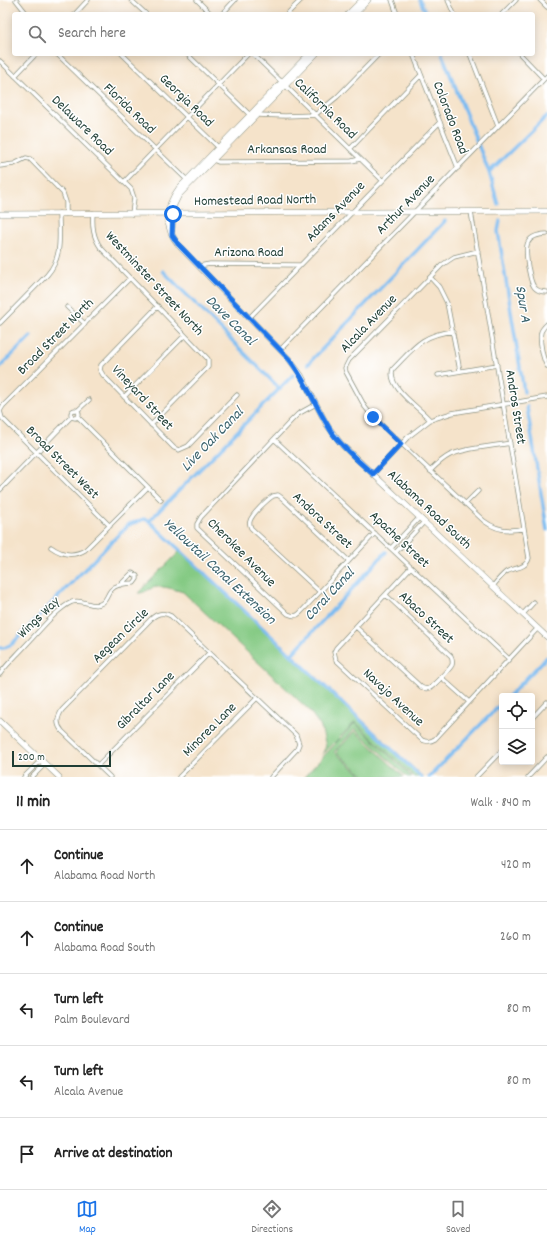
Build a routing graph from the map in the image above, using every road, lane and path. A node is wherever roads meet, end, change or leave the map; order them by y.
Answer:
1 (16, 0) edge
2 (88, 0) edge
3 (131, 0) edge
4 (197, 0) edge
5 (235, 0) edge
6 (301, 0) edge
7 (362, 0) edge
8 (368, 0) edge
9 (392, 0) edge
10 (448, 0) edge
11 (516, 0) edge
12 (540, 0) edge
13 (547, 7) edge
14 (25, 12) edge
15 (79, 12) edge
16 (144, 12) edge
17 (210, 12) edge
18 (224, 12) edge
19 (289, 12) edge
20 (350, 12) edge
21 (357, 12) edge
22 (396, 12) edge
23 (453, 12) edge
24 (504, 12) edge
25 (34, 56) edge
26 (59, 56) edge
27 (124, 56) edge
28 (189, 56) edge
29 (246, 56) edge
30 (255, 56) edge
31 (307, 56) edge
32 (314, 56) edge
33 (377, 56) edge
34 (414, 56) edge
35 (471, 56) edge
36 (522, 56) edge
37 (0, 61) edge
38 (422, 75) junction
39 (14, 76) junction
40 (546, 77) edge
41 (283, 84) junction
42 (218, 85) junction
43 (250, 115) junction
44 (256, 115) junction
45 (315, 115) junction
46 (186, 117) junction
47 (440, 122) junction
48 (498, 126) junction
49 (218, 147) junction
50 (350, 149) junction
51 (155, 150) junction
52 (360, 159) junction
53 (213, 160) junction
54 (0, 166) edge
55 (458, 168) junction
56 (187, 180) junction
57 (382, 180) junction
58 (124, 182) junction
59 (547, 211) edge
60 (351, 212) junction
61 (414, 212) junction
62 (471, 212) junction
63 (93, 213) junction
64 (0, 214) edge
65 (59, 214) junction
66 (66, 214) junction
67 (132, 214) junction
68 (170, 214) junction
69 (547, 234) edge
70 (478, 251) junction
71 (300, 265) junction
72 (199, 266) junction
73 (430, 277) junction
74 (130, 278) junction
75 (547, 292) edge
76 (158, 306) junction
77 (67, 307) dead end
78 (249, 318) junction
79 (0, 323) edge
80 (84, 324) junction
81 (547, 324) edge
82 (453, 331) junction
83 (185, 335) junction
84 (280, 350) junction
85 (497, 365) junction
86 (547, 366) edge
87 (460, 371) junction
88 (438, 375) dead end
89 (124, 396) junction
90 (237, 396) dead end
91 (547, 397) edge
92 (89, 400) dead end
93 (316, 404) junction
94 (503, 404) junction
95 (78, 411) junction
96 (0, 414) edge
97 (71, 417) junction
98 (78, 417) junction
99 (430, 420) junction
100 (151, 425) junction
101 (274, 439) junction
102 (510, 443) junction
103 (401, 444) junction
104 (36, 453) junction
105 (430, 471) junction
106 (373, 474) junction
107 (148, 487) junction
108 (0, 490) edge
109 (478, 490) dead end
110 (161, 500) dead end
111 (465, 504) junction
112 (419, 518) junction
113 (424, 522) junction
114 (110, 526) junction
115 (524, 528) junction
116 (375, 533) junction
117 (51, 547) dead end
118 (391, 548) junction
119 (396, 552) junction
120 (349, 560) junction
121 (411, 567) junction
122 (120, 585) junction
123 (493, 586) junction
124 (320, 592) junction
125 (386, 595) junction
126 (534, 602) dead end
127 (523, 614) junction
128 (356, 627) junction
129 (538, 628) junction
130 (547, 636) edge
131 (209, 652) junction
132 (509, 659) junction
133 (0, 674) edge
134 (441, 677) junction
135 (257, 698) junction
136 (469, 702) junction
137 (547, 702) edge
138 (535, 715) edge
139 (0, 721) edge
140 (499, 753) edge
141 (547, 757) edge
142 (43, 762) junction
143 (98, 765) junction
144 (24, 777) edge
145 (32, 777) edge
146 (59, 777) edge
147 (110, 777) edge
148 (179, 777) edge
149 (271, 777) edge
150 (476, 777) edge
151 (528, 777) edge

1 - 14 street
2 - 15 street
3 - 16 street
4 - 17 street
5 - 18 street
6 - 19 street
7 - 20 main road
8 - 21 main road
9 - 22 street
10 - 23 street
11 - 24 street
12 - 13 street
25 - 39 street
26 - 51 street, Florida Road
27 - 46 street, Georgia Road
28 - 42 street
29 - 42 street
30 - 41 street, California Road
31 - 41 main road
32 - 41 main road
33 - 45 street
34 - 38 street, Colorado Road
35 - 48 street
36 - 40 street
37 - 39 street, Delaware Road
38 - 47 street, Colorado Road
38 - 50 street
39 - 58 street, Delaware Road
40 - 48 street, Arthur Avenue
41 - 43 main road
41 - 44 main road
41 - 45 street, California Road
42 - 43 street
42 - 46 street
43 - 49 main road
44 - 45 street
44 - 53 main road
45 - 50 street, California Road
46 - 49 street, Georgia Road
46 - 51 street
47 - 55 street, Colorado Road
47 - 57 street, Adams Avenue
48 - 55 street, Arthur Avenue
49 - 56 main road
50 - 52 street, California Road
51 - 56 street, Florida Road
51 - 58 street
52 - 53 street, Arkansas Road
52 - 57 street, California Road
53 - 68 main road
54 - 66 street
55 - 61 street, Arthur Avenue
56 - 68 main road
57 - 60 street, Adams Avenue
58 - 67 street, Delaware Road
59 - 62 main road, Homestead Road North
60 - 61 main road, Homestead Road North
60 - 68 main road, Homestead Road North
60 - 71 street, Adams Avenue
61 - 62 main road, Homestead Road North
61 - 84 street, Arthur Avenue
62 - 70 street, Andros Street
63 - 66 main road, Homestead Road North
63 - 67 main road, Homestead Road North
63 - 74 street, Westminster Street North
64 - 65 main road, Homestead Road North
65 - 66 main road, Homestead Road North
65 - 79 street
67 - 68 main road, Homestead Road North
68 - 72 main road, Alabama Road South
69 - 75 street
70 - 73 street, Alcala Avenue
70 - 85 street, Andros Street
71 - 72 street, Arizona Road
71 - 78 street, Adams Avenue
72 - 78 main road, Alabama Road South
73 - 82 street
73 - 103 street, Alcala Avenue
74 - 76 street, Westminster Street North
74 - 80 street, Broad Street North
76 - 83 street, Westminster Street North
76 - 89 street, Vineyard Street
77 - 80 street
78 - 84 main road, Alabama Road South
80 - 96 street, Broad Street North
81 - 86 street
82 - 87 street
82 - 99 street
83 - 89 street
83 - 100 street, Westminster Street North
84 - 93 main road, Alabama Road South
85 - 87 street
85 - 94 street, Andros Street
87 - 88 street
89 - 100 street, Vineyard Street
90 - 100 street, Vineyard Street
91 - 94 street
92 - 95 street
93 - 101 street, Cherokee Avenue
93 - 106 main road, Alabama Road South
94 - 99 street
94 - 102 street, Andros Street
95 - 97 street
95 - 98 street
96 - 104 street, Broad Street West
97 - 98 street
97 - 104 street
98 - 107 street
99 - 103 street
101 - 116 street, Apache Street
101 - 124 street, Cherokee Avenue
102 - 105 street
102 - 115 street, Andros Street
103 - 105 street, Alcala Avenue
103 - 106 street
104 - 108 street
104 - 114 street, Broad Street West
105 - 111 street, Alcala Avenue
106 - 112 main road, Alabama Road South
107 - 110 street
107 - 114 street
109 - 111 street
111 - 115 street, Alcala Avenue
112 - 113 main road, Alabama Road South
112 - 118 street
113 - 119 street
113 - 123 main road, Alabama Road South
114 - 117 street
115 - 123 street, Andros Street
116 - 118 street, Apache Street
116 - 120 street, Cherokee Avenue
118 - 119 street, Apache Street
119 - 121 street, Apache Street
120 - 124 street, Cherokee Avenue
120 - 124 street, Andora Street
121 - 125 street, Navajo Avenue
121 - 132 street, Apache Street
122 - 122 street, Wings Way
122 - 133 street, Wings Way
123 - 127 main road, Alabama Road South
125 - 128 street, Navajo Avenue
125 - 134 street, Abaco Street
126 - 127 street
127 - 129 main road, Alabama Road South
128 - 134 street, Abaco Street
128 - 136 street, Navajo Avenue
129 - 130 main road, Alabama Road South
129 - 132 street, Navajo Avenue
131 - 135 street, Aegean Circle
131 - 143 street, Gibraltar Lane
131 - 143 street, Aegean Circle
132 - 136 street, Navajo Avenue
134 - 136 street
135 - 148 street, Minorea Lane
135 - 149 street, Aegean Circle
137 - 138 street
139 - 142 main road
140 - 150 street
141 - 151 street
142 - 144 street
142 - 145 street
142 - 146 main road
143 - 147 street, Aegean Circle

